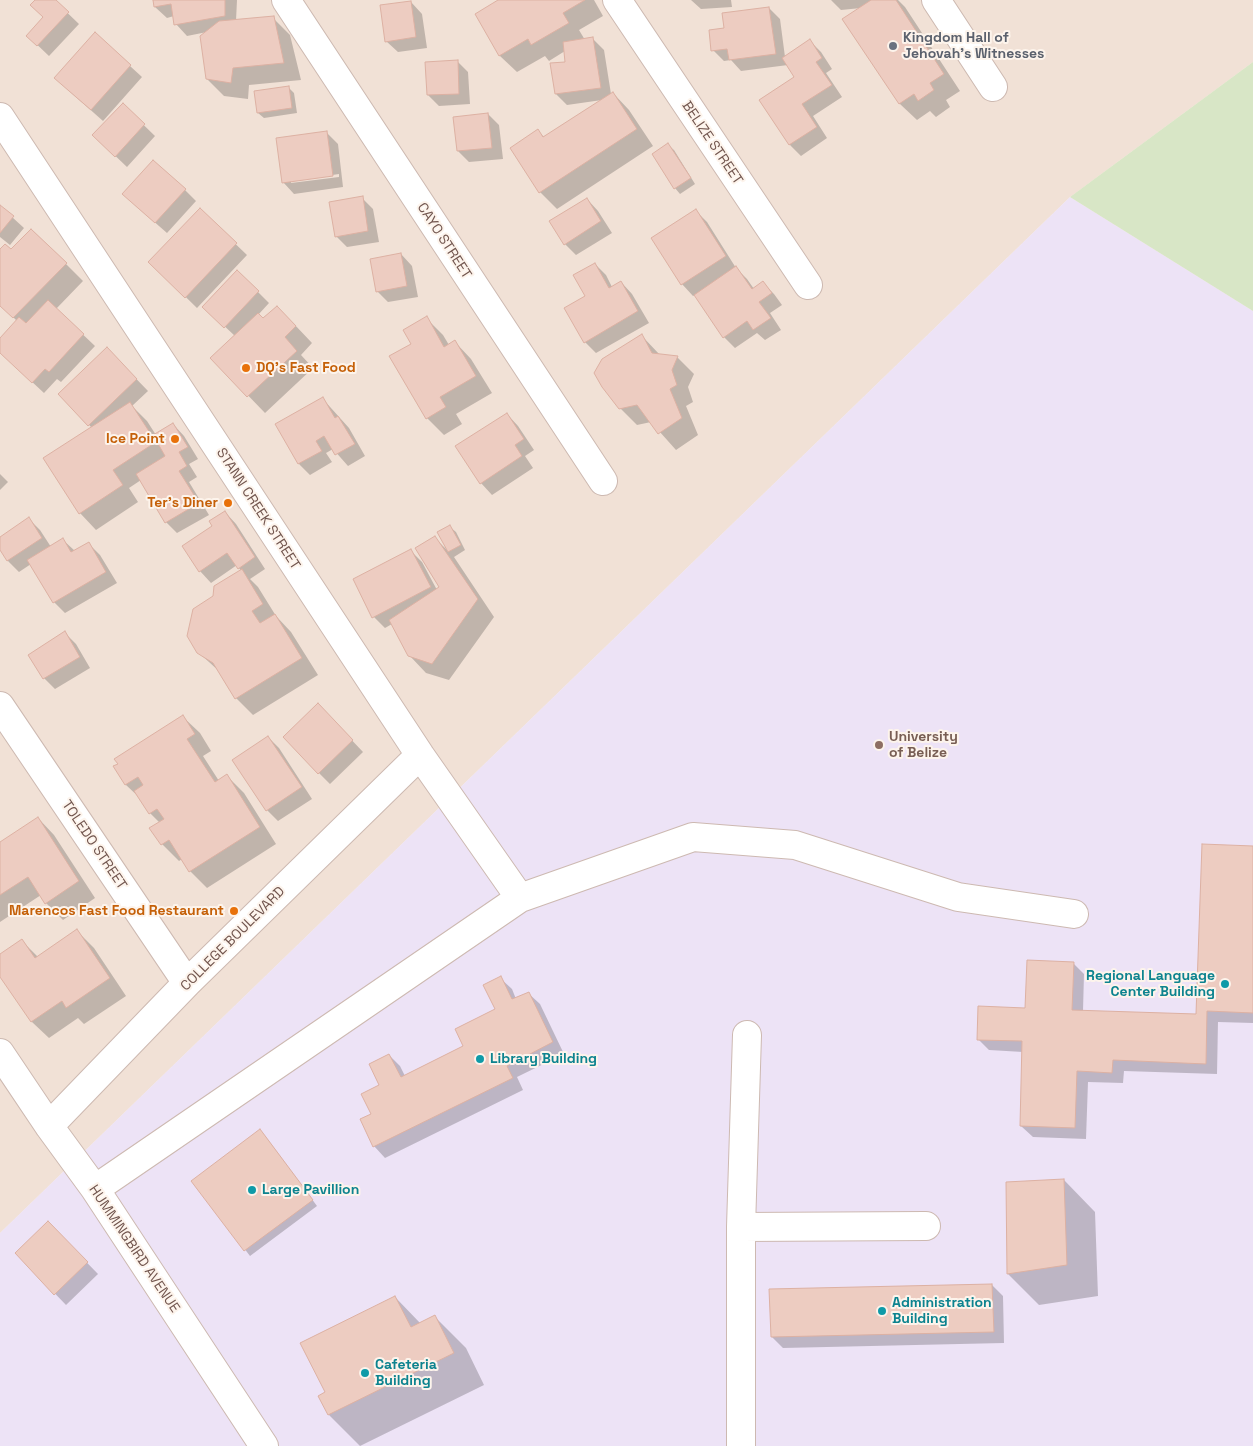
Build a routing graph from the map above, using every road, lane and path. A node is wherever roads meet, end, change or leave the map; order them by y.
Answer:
1 (286, 0) edge
2 (617, 0) edge
3 (936, 0) edge
4 (993, 87) dead end
5 (0, 117) edge
6 (808, 285) dead end
7 (603, 481) dead end
8 (0, 706) edge
9 (420, 755) junction
10 (520, 898) junction
11 (1074, 914) dead end
12 (187, 984) junction
13 (747, 1035) dead end
14 (0, 1053) edge
15 (49, 1126) junction
16 (94, 1189) junction
17 (926, 1226) dead end
18 (741, 1227) junction
19 (264, 1446) edge
20 (741, 1446) edge

1 - 7 street, CAYO STREET
2 - 6 street, BELIZE STREET
3 - 4 street
5 - 9 street, STANN CREEK STREET
8 - 12 street, TOLEDO STREET
9 - 10 street, STANN CREEK STREET
9 - 12 street, COLLEGE BOULEVARD
10 - 11 street
10 - 16 street
12 - 15 street, COLLEGE BOULEVARD
13 - 18 street
14 - 15 street, HUMMINGBIRD AVENUE
15 - 16 street, HUMMINGBIRD AVENUE
16 - 19 street, HUMMINGBIRD AVENUE
17 - 18 street
18 - 20 street

